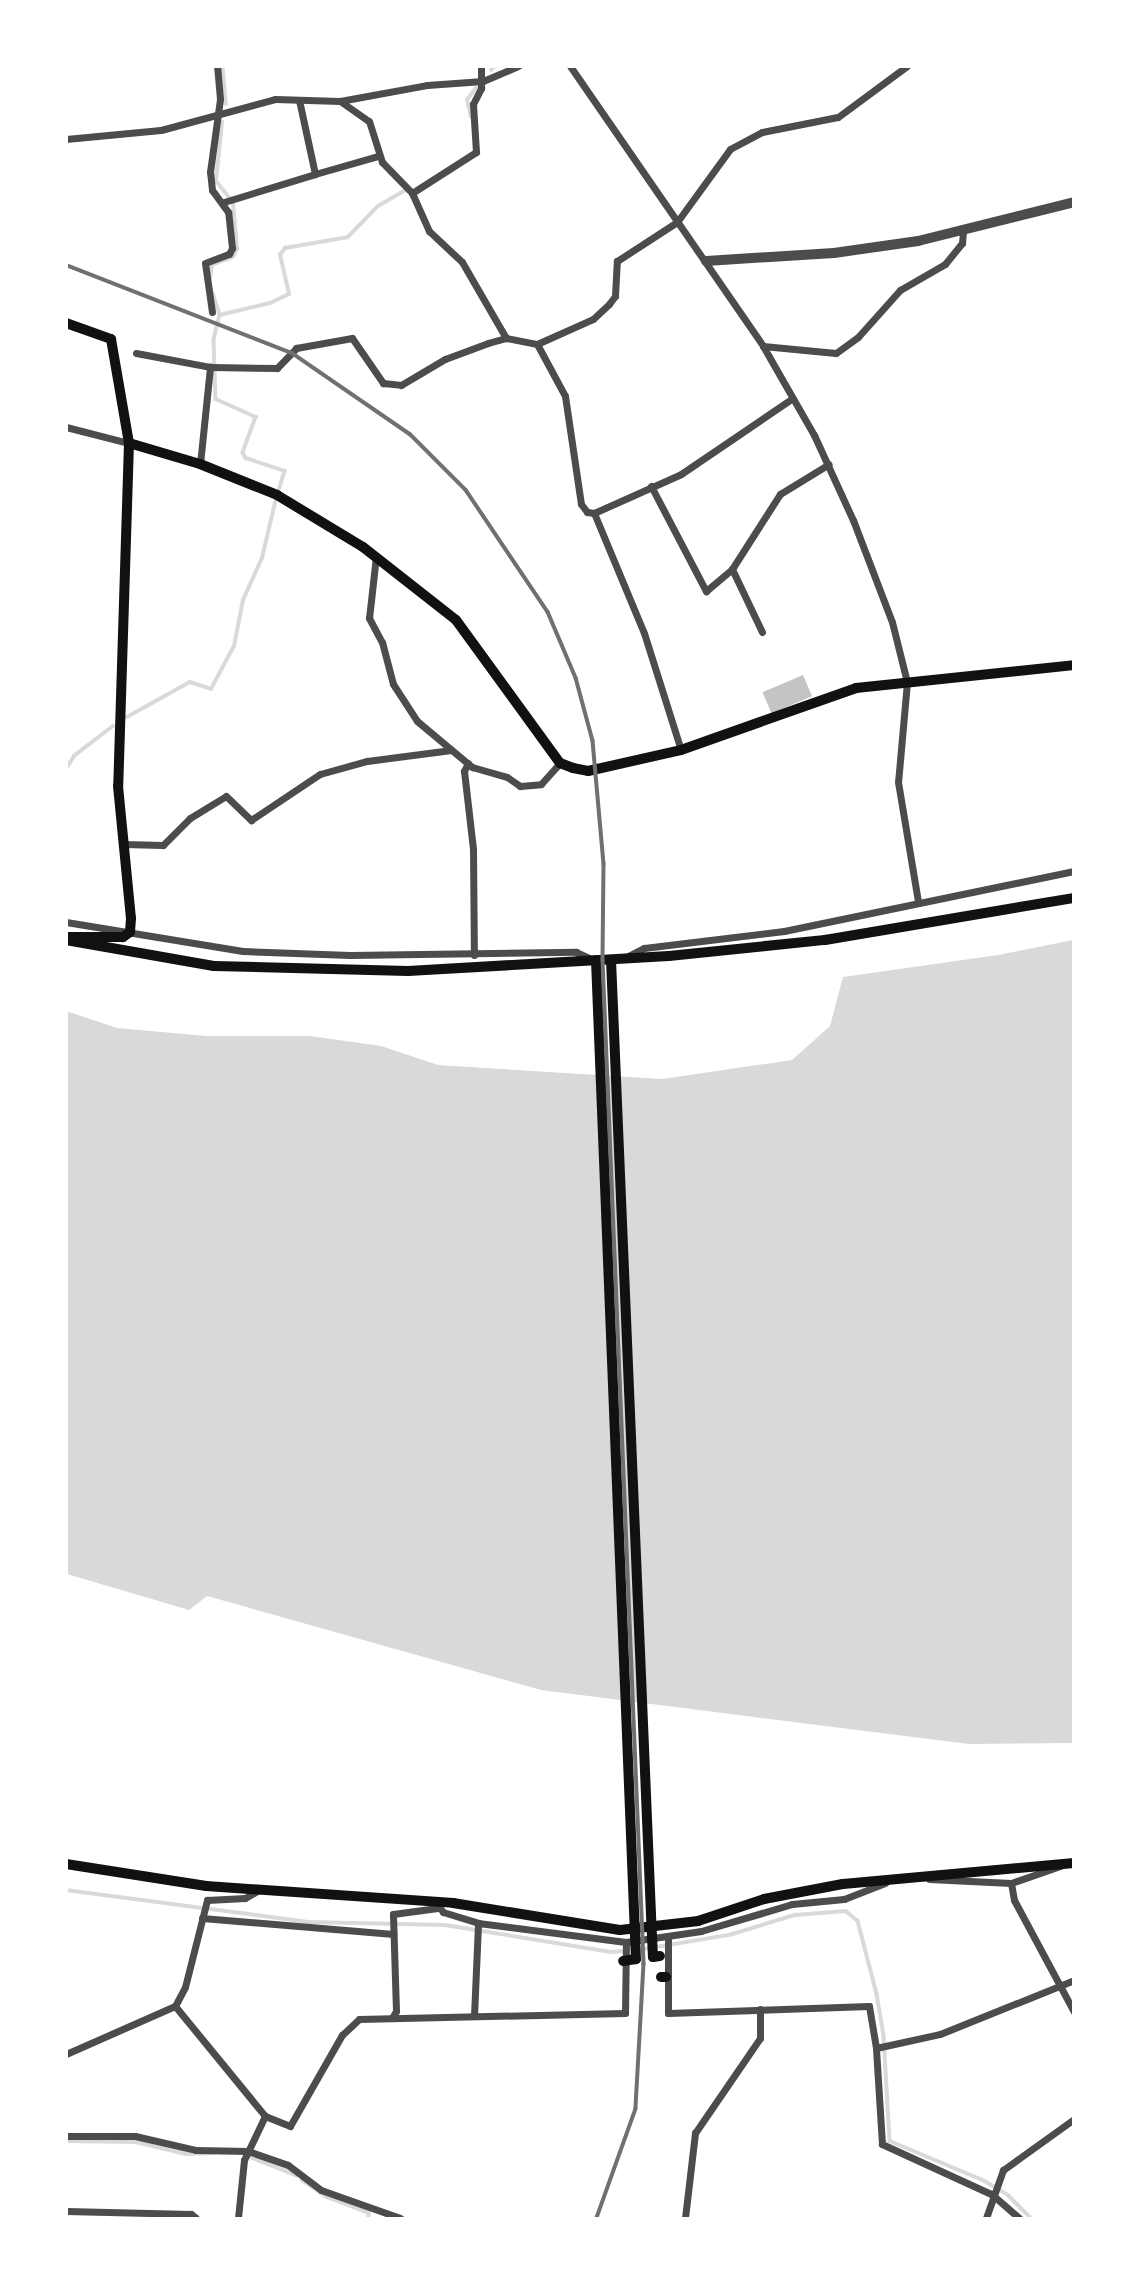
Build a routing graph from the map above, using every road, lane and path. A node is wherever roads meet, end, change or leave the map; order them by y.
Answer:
1 (217, 66) edge
2 (481, 66) edge
3 (518, 66) edge
4 (570, 66) edge
5 (906, 66) edge
6 (483, 81) junction
7 (299, 100) junction
8 (340, 101) junction
9 (218, 115) junction
10 (66, 139) edge
11 (379, 156) junction
12 (315, 174) junction
13 (412, 193) junction
14 (228, 200) junction
15 (1073, 202) edge
16 (677, 222) junction
17 (963, 231) junction
18 (706, 261) junction
19 (212, 312) dead end
20 (66, 323) edge
21 (506, 338) junction
22 (537, 344) junction
23 (763, 346) junction
24 (136, 353) dead end
25 (214, 367) junction
26 (793, 398) junction
27 (66, 427) edge
28 (129, 443) junction
29 (200, 464) junction
30 (829, 464) junction
31 (651, 486) junction
32 (594, 513) junction
33 (376, 556) junction
34 (732, 569) junction
35 (762, 632) dead end
36 (1073, 665) edge
37 (907, 682) junction
38 (451, 750) junction
39 (681, 750) junction
40 (468, 762) junction
41 (561, 763) junction
42 (123, 844) junction
43 (1073, 871) edge
44 (1073, 898) edge
45 (918, 901) junction
46 (66, 922) edge
47 (130, 932) junction
48 (66, 938) edge
49 (474, 955) junction
50 (615, 962) junction
51 (596, 963) junction
52 (66, 1864) edge
53 (1069, 1864) edge
54 (928, 1878) junction
55 (889, 1882) junction
56 (1011, 1883) junction
57 (257, 1891) junction
58 (437, 1905) junction
59 (202, 1918) junction
60 (478, 1926) junction
61 (393, 1932) junction
62 (668, 1940) junction
63 (626, 1944) junction
64 (664, 1955) junction
65 (625, 1962) junction
66 (1073, 1980) edge
67 (1059, 1986) junction
68 (175, 2006) junction
69 (760, 2009) junction
70 (1073, 2012) edge
71 (474, 2016) junction
72 (392, 2018) junction
73 (882, 2048) junction
74 (66, 2054) edge
75 (265, 2116) junction
76 (1073, 2119) edge
77 (66, 2136) edge
78 (248, 2151) junction
79 (992, 2192) junction
80 (66, 2211) edge
81 (196, 2218) edge
82 (238, 2218) edge
83 (400, 2218) edge
84 (685, 2218) edge
85 (986, 2218) edge
86 (1019, 2218) edge

1 - 9 street
2 - 6 street
3 - 6 street
4 - 16 street
5 - 16 street
6 - 8 street
6 - 13 street
7 - 8 street
7 - 9 street
7 - 12 street
8 - 11 street
9 - 10 street
9 - 14 street
11 - 12 street
11 - 13 street
12 - 14 street
13 - 21 street
14 - 19 street
15 - 17 street
16 - 18 street
16 - 22 street
17 - 18 street
17 - 23 street
18 - 23 street
20 - 28 main road
21 - 22 street
21 - 25 street
22 - 32 street
23 - 26 street
24 - 25 street
25 - 29 street
26 - 30 street
26 - 31 street
27 - 28 street
28 - 29 main road
28 - 42 main road
29 - 33 main road
30 - 34 street
30 - 37 street
31 - 32 street
31 - 34 street
32 - 39 street
33 - 38 street
33 - 41 main road
34 - 35 street
36 - 37 main road
37 - 39 main road
37 - 45 street
38 - 40 street
38 - 42 street
39 - 41 main road
40 - 41 street
40 - 49 street
42 - 47 main road
43 - 45 street
44 - 50 main road
45 - 50 street
46 - 47 street
47 - 48 main road
47 - 49 street
48 - 51 main road
49 - 51 street
50 - 51 main road
50 - 64 main road
51 - 65 main road
52 - 57 main road
53 - 54 main road
53 - 56 street
54 - 55 main road
54 - 56 street
55 - 58 main road
55 - 62 street
56 - 67 street
57 - 58 main road
57 - 59 street
58 - 60 street
58 - 61 street
59 - 61 street
59 - 68 street
60 - 63 street
60 - 71 street
61 - 72 street
62 - 63 street
62 - 64 street
63 - 65 street
64 - 69 street
65 - 71 street
66 - 67 street
67 - 70 street
67 - 73 street
68 - 74 street
68 - 75 street
69 - 73 street
69 - 84 street
71 - 72 street
72 - 75 street
73 - 79 street
75 - 78 street
76 - 79 street
77 - 78 street
78 - 82 street
78 - 83 street
79 - 85 street
79 - 86 street
80 - 81 street

